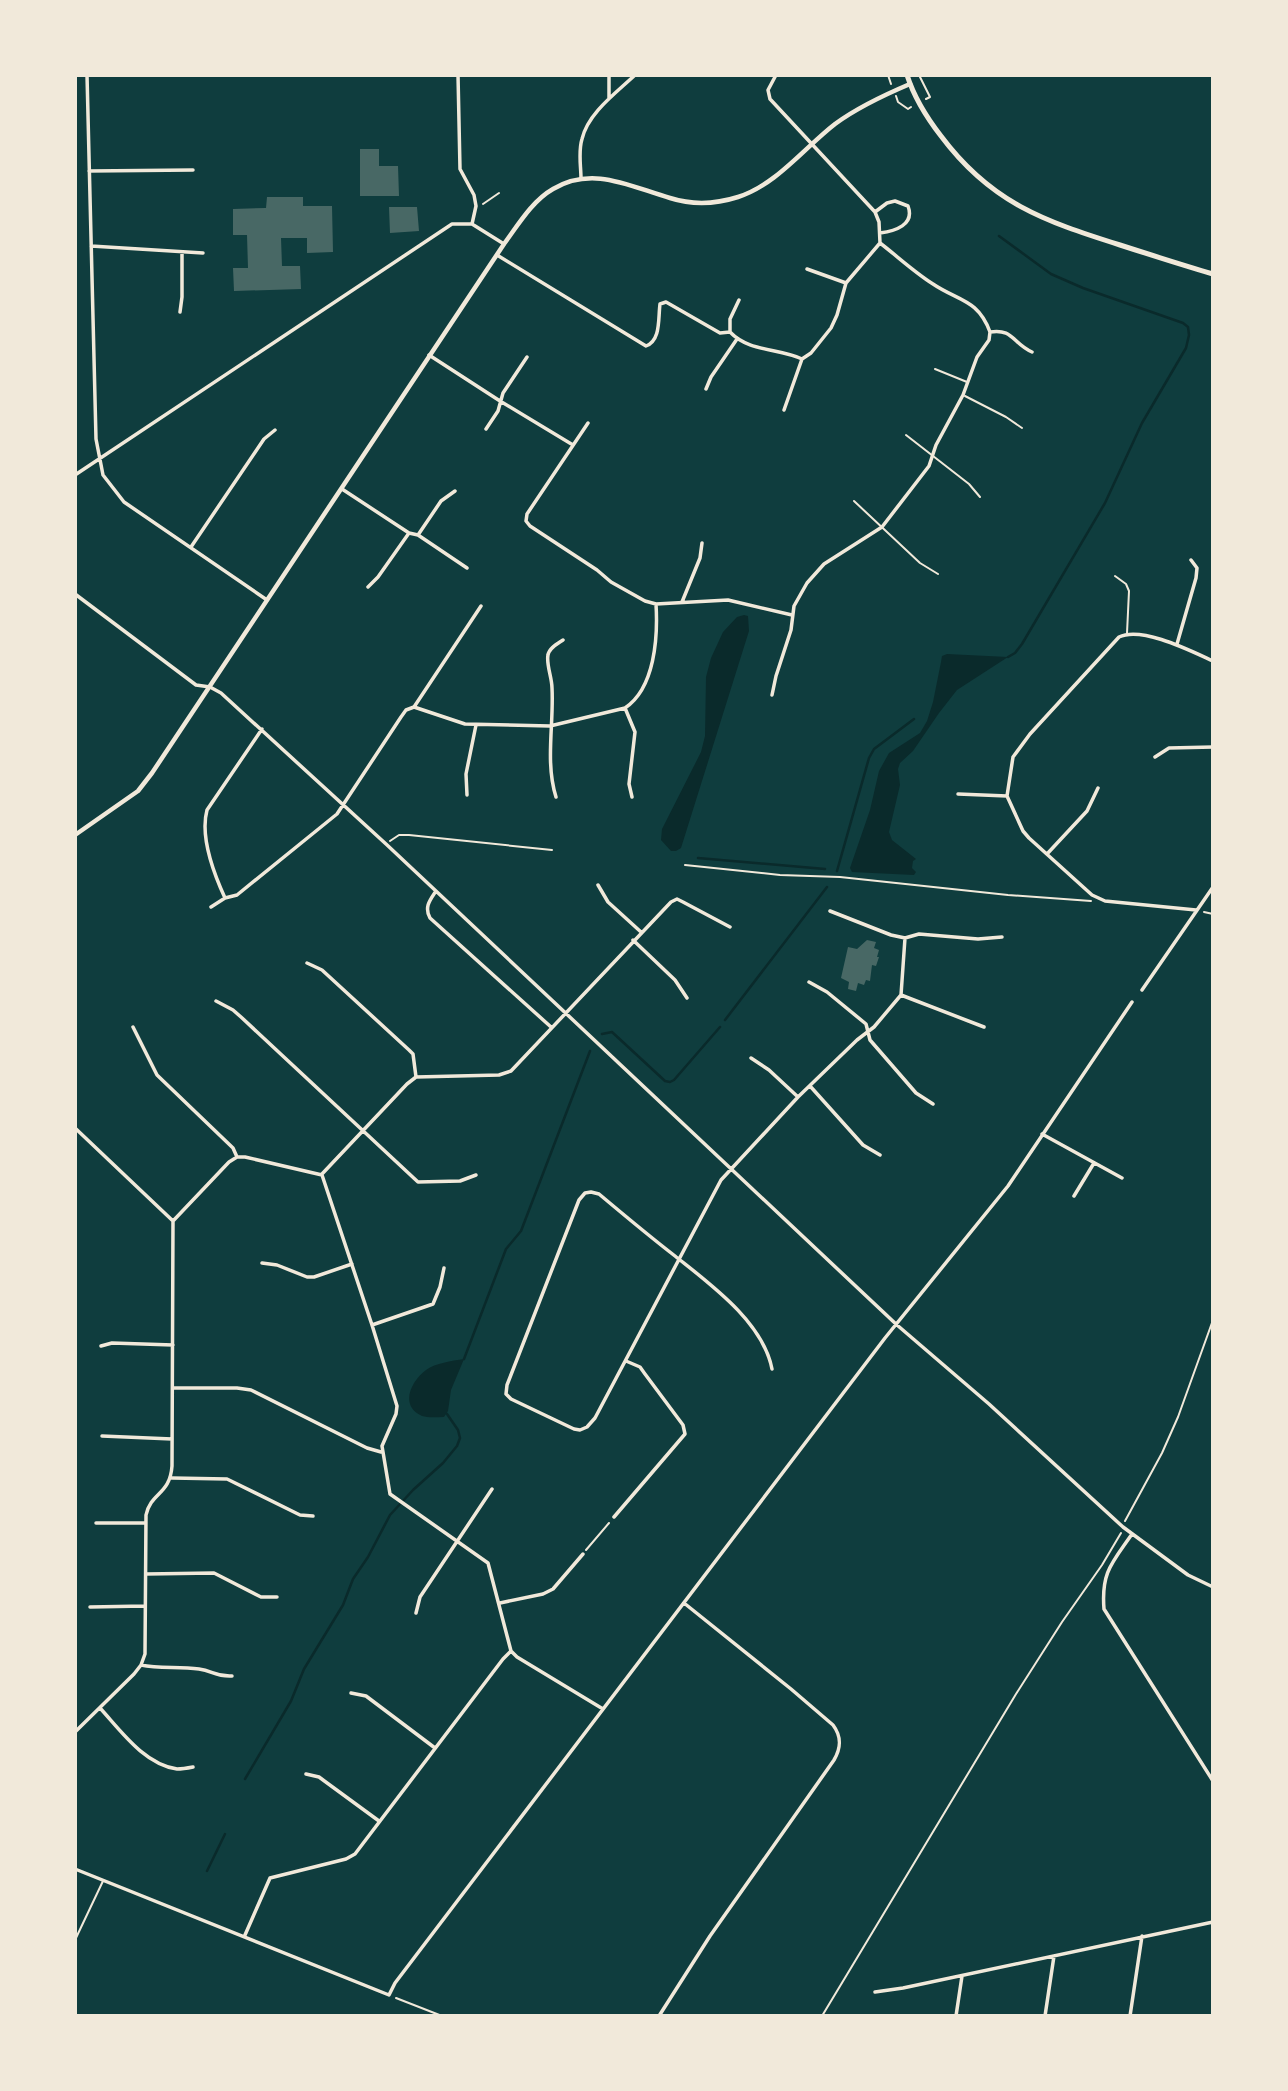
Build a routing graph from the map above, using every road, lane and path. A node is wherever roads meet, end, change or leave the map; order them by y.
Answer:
1 (88, 75) edge
2 (458, 75) edge
3 (608, 75) edge
4 (635, 75) edge
5 (776, 75) edge
6 (888, 75) edge
7 (907, 75) edge
8 (919, 75) edge
9 (910, 85) junction
10 (894, 91) junction
11 (930, 97) dead end
12 (609, 99) junction
13 (908, 109) dead end
14 (811, 145) junction
15 (193, 170) dead end
16 (89, 171) junction
17 (581, 179) junction
18 (499, 193) dead end
19 (476, 206) junction
20 (876, 212) junction
21 (472, 223) junction
22 (880, 233) junction
23 (880, 243) junction
24 (504, 244) junction
25 (91, 246) junction
26 (182, 252) junction
27 (202, 253) dead end
28 (497, 254) junction
29 (807, 269) dead end
30 (1213, 274) edge
31 (846, 283) junction
32 (739, 300) dead end
33 (180, 312) dead end
34 (730, 331) junction
35 (990, 332) junction
36 (737, 339) junction
37 (1032, 352) dead end
38 (429, 355) junction
39 (527, 357) dead end
40 (802, 359) junction
41 (935, 369) dead end
42 (968, 382) junction
43 (706, 389) dead end
44 (963, 395) junction
45 (500, 401) junction
46 (784, 410) dead end
47 (588, 423) dead end
48 (1022, 428) dead end
49 (486, 429) dead end
50 (275, 430) dead end
51 (906, 435) dead end
52 (573, 445) junction
53 (933, 456) junction
54 (99, 459) junction
55 (75, 475) edge
56 (342, 489) junction
57 (455, 491) dead end
58 (980, 497) dead end
59 (853, 502) dead end
60 (882, 527) junction
61 (409, 533) junction
62 (418, 535) junction
63 (702, 543) dead end
64 (191, 547) junction
65 (1191, 560) dead end
66 (467, 568) dead end
67 (938, 574) dead end
68 (1115, 576) dead end
69 (368, 587) dead end
70 (75, 594) edge
71 (267, 600) junction
72 (682, 602) junction
73 (656, 604) junction
74 (481, 606) dead end
75 (792, 615) junction
76 (1127, 633) junction
77 (563, 640) dead end
78 (1177, 644) junction
79 (1213, 661) edge
80 (210, 687) junction
81 (772, 695) dead end
82 (414, 707) junction
83 (625, 708) junction
84 (476, 725) junction
85 (550, 726) junction
86 (262, 729) junction
87 (1213, 747) edge
88 (1155, 757) dead end
89 (1098, 788) dead end
90 (958, 794) dead end
91 (467, 795) dead end
92 (1007, 796) junction
93 (556, 797) dead end
94 (632, 797) dead end
95 (342, 804) junction
96 (75, 835) edge
97 (386, 844) junction
98 (552, 849) dead end
99 (1047, 854) junction
100 (685, 865) dead end
101 (598, 885) dead end
102 (1213, 887) edge
103 (436, 891) junction
104 (225, 898) junction
105 (1105, 901) junction
106 (211, 907) dead end
107 (1196, 910) junction
108 (830, 912) dead end
109 (730, 927) dead end
110 (641, 932) junction
111 (1002, 937) dead end
112 (905, 938) junction
113 (633, 940) junction
114 (307, 963) dead end
115 (809, 982) dead end
116 (1142, 990) dead end
117 (901, 995) junction
118 (687, 998) dead end
119 (216, 1001) dead end
120 (1132, 1002) dead end
121 (565, 1012) junction
122 (133, 1027) dead end
123 (551, 1027) junction
124 (984, 1027) dead end
125 (867, 1033) junction
126 (751, 1058) dead end
127 (416, 1077) junction
128 (810, 1086) junction
129 (798, 1097) junction
130 (933, 1104) dead end
131 (75, 1128) edge
132 (363, 1130) junction
133 (1042, 1134) junction
134 (880, 1155) dead end
135 (237, 1157) junction
136 (1094, 1163) junction
137 (731, 1169) junction
138 (322, 1175) junction
139 (476, 1175) dead end
140 (1122, 1178) dead end
141 (1074, 1196) dead end
142 (173, 1222) junction
143 (679, 1260) junction
144 (262, 1263) dead end
145 (352, 1264) junction
146 (444, 1268) dead end
147 (1213, 1321) edge
148 (372, 1325) junction
149 (897, 1325) junction
150 (173, 1345) junction
151 (101, 1346) dead end
152 (626, 1361) junction
153 (772, 1368) dead end
154 (173, 1388) junction
155 (102, 1436) dead end
156 (172, 1438) junction
157 (381, 1452) junction
158 (172, 1478) junction
159 (492, 1489) dead end
160 (313, 1517) dead end
161 (614, 1517) joint
162 (96, 1523) dead end
163 (146, 1523) junction
164 (1123, 1527) junction
165 (1132, 1534) junction
166 (457, 1540) junction
167 (583, 1554) joint
168 (146, 1574) junction
169 (1213, 1587) edge
170 (277, 1597) dead end
171 (500, 1603) junction
172 (684, 1603) junction
173 (90, 1606) dead end
174 (145, 1606) junction
175 (416, 1612) dead end
176 (511, 1651) junction
177 (141, 1665) junction
178 (232, 1676) dead end
179 (351, 1693) dead end
180 (100, 1708) junction
181 (603, 1709) junction
182 (75, 1732) edge
183 (435, 1748) junction
184 (193, 1767) dead end
185 (306, 1774) dead end
186 (1213, 1781) edge
187 (379, 1821) junction
188 (75, 1869) edge
189 (103, 1880) junction
190 (1213, 1922) edge
191 (245, 1935) junction
192 (1142, 1936) junction
193 (75, 1940) edge
194 (1054, 1956) junction
195 (962, 1976) junction
196 (875, 1992) dead end
197 (388, 1995) junction
198 (442, 2016) edge
199 (659, 2016) edge
200 (822, 2016) edge
201 (956, 2016) edge
202 (1045, 2016) edge
203 (1130, 2016) edge

1 - 16 street
2 - 19 street
3 - 12 street
4 - 12 street
5 - 14 street
6 - 10 path
7 - 9 main road
8 - 11 path
9 - 10 street
9 - 30 main road
10 - 13 path
10 - 14 street
12 - 17 street
14 - 17 street
14 - 20 street
15 - 16 street
16 - 25 street
17 - 24 street
18 - 19 path
19 - 21 street
20 - 22 street
20 - 22 street
21 - 24 street
21 - 54 street
22 - 23 street
23 - 31 street
23 - 35 street
24 - 28 street
25 - 26 street
25 - 54 street
26 - 27 street
26 - 33 street
28 - 34 street
28 - 38 street
29 - 31 street
31 - 40 street
32 - 34 street
34 - 36 street
35 - 37 street
35 - 42 street
36 - 40 street
36 - 43 street
38 - 45 street
38 - 56 street
39 - 45 street
40 - 46 street
41 - 42 lane
42 - 44 street
44 - 48 lane
44 - 53 street
45 - 49 street
45 - 52 street
47 - 52 street
50 - 64 street
51 - 53 lane
52 - 73 street
53 - 58 lane
53 - 60 street
54 - 55 street
54 - 64 street
56 - 61 street
56 - 71 street
57 - 62 street
59 - 60 lane
60 - 67 lane
60 - 75 street
61 - 62 street
61 - 69 street
62 - 66 street
63 - 72 street
64 - 71 street
65 - 78 street
68 - 76 lane
70 - 80 street
71 - 80 street
72 - 73 street
72 - 75 street
73 - 83 street
74 - 82 street
75 - 81 street
76 - 78 street
76 - 92 street
77 - 85 street
78 - 79 street
80 - 86 street
80 - 96 street
82 - 84 street
82 - 95 street
83 - 85 street
83 - 94 street
84 - 85 street
84 - 91 street
85 - 93 street
86 - 95 street
86 - 104 street
87 - 88 street
89 - 99 street
90 - 92 street
92 - 99 street
95 - 97 street
95 - 104 street
97 - 98 path
97 - 103 street
99 - 105 street
100 - 105 path
101 - 110 street
102 - 107 street
103 - 121 street
103 - 123 street
104 - 106 street
105 - 107 street
107 - 116 street
108 - 112 street
109 - 110 street
110 - 113 street
111 - 112 street
112 - 117 street
113 - 118 street
113 - 121 street
114 - 127 street
115 - 125 street
117 - 124 street
117 - 125 street
119 - 132 street
120 - 133 street
121 - 123 street
121 - 137 street
122 - 135 street
123 - 127 street
125 - 128 street
125 - 130 street
126 - 129 street
127 - 132 street
128 - 129 street
128 - 134 street
129 - 137 street
131 - 142 street
132 - 138 street
132 - 139 street
133 - 136 street
133 - 149 street
135 - 138 street
135 - 142 street
136 - 140 street
136 - 141 street
137 - 143 street
137 - 149 street
138 - 145 street
142 - 150 street
143 - 152 street
143 - 152 street
143 - 153 street
144 - 145 street
145 - 148 street
146 - 148 street
147 - 164 path
148 - 157 street
149 - 164 street
149 - 172 street
150 - 151 street
150 - 154 street
152 - 161 street
154 - 156 street
154 - 157 street
155 - 156 street
156 - 158 street
157 - 166 street
158 - 160 street
158 - 163 street
159 - 166 street
161 - 167 path
162 - 163 street
163 - 168 street
164 - 165 street
164 - 200 path
165 - 169 street
165 - 186 street
166 - 171 street
166 - 175 street
167 - 171 street
168 - 170 street
168 - 174 street
171 - 176 street
172 - 181 street
172 - 199 street
173 - 174 street
174 - 177 street
176 - 181 street
176 - 183 street
177 - 178 street
177 - 180 street
179 - 183 street
180 - 182 street
180 - 184 street
181 - 197 street
183 - 187 street
185 - 187 street
187 - 191 street
188 - 189 street
189 - 191 street
189 - 193 lane
190 - 192 street
191 - 197 street
192 - 194 street
192 - 203 street
194 - 195 street
194 - 202 street
195 - 196 street
195 - 201 street
197 - 198 path

